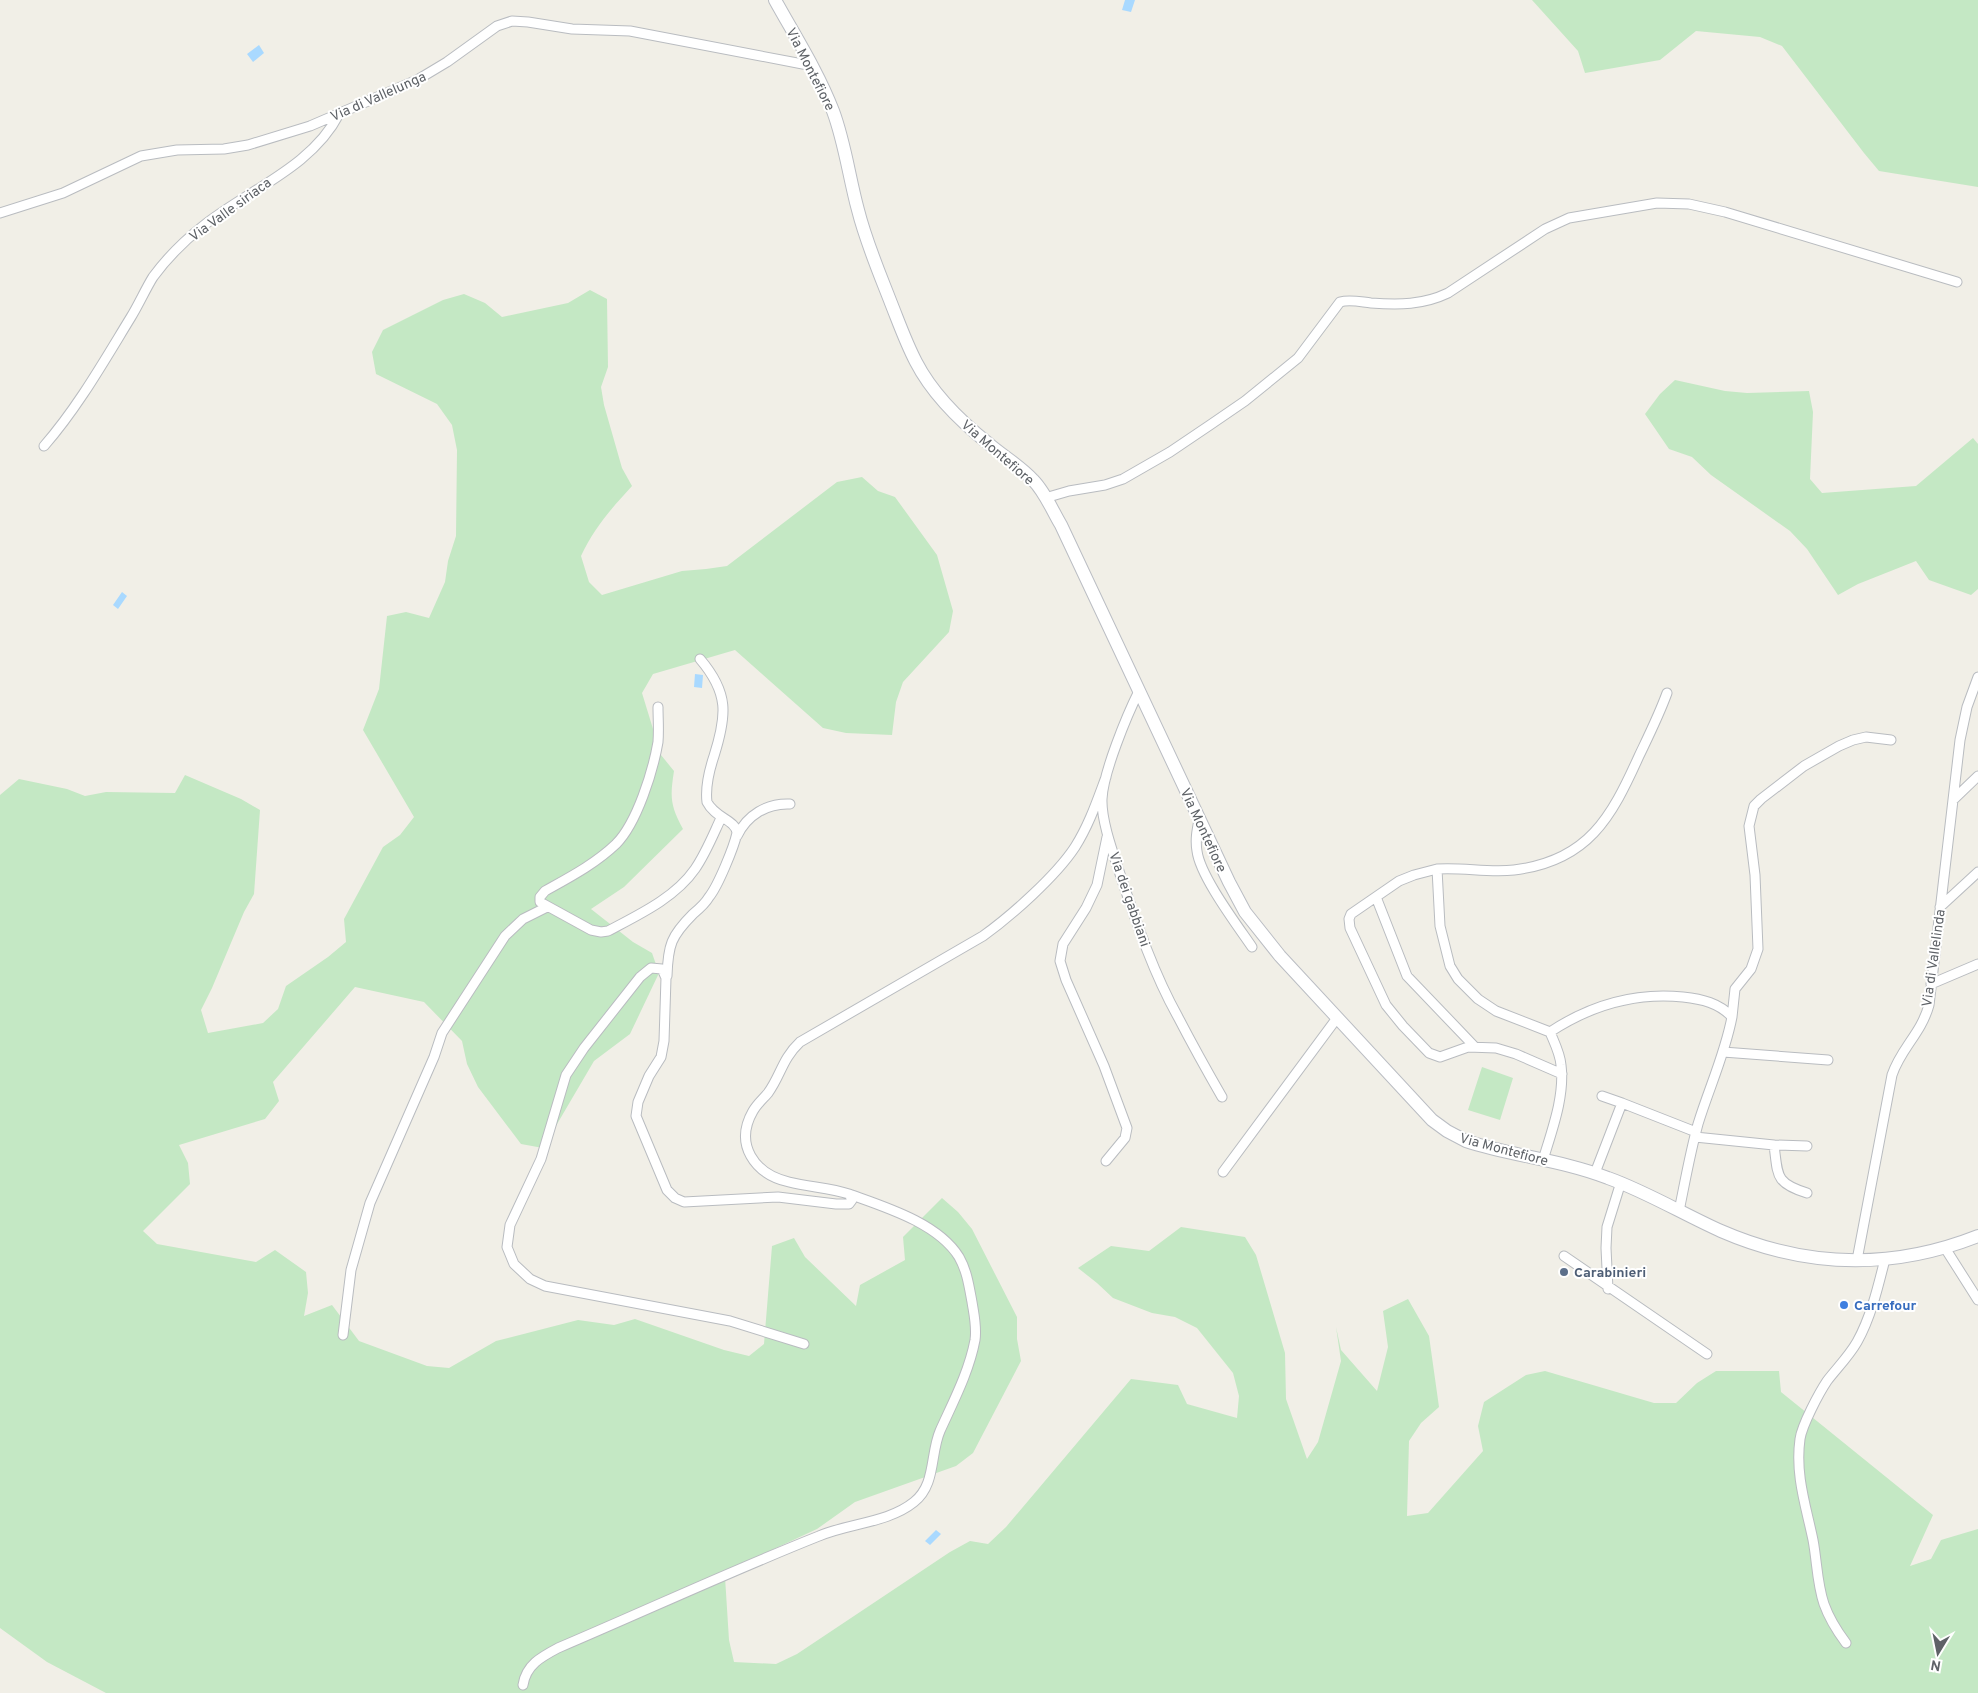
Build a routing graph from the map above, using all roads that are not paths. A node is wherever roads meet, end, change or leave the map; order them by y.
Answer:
1 (775, 0) edge
2 (813, 66) junction
3 (340, 114) junction
4 (0, 213) edge
5 (1957, 282) dead end
6 (44, 446) dead end
7 (1046, 498) junction
8 (700, 658) dead end
9 (1978, 678) edge
10 (1139, 691) junction
11 (1667, 693) dead end
12 (658, 707) dead end
13 (1891, 740) dead end
14 (1978, 776) edge
15 (1106, 777) junction
16 (1953, 800) junction
17 (790, 804) dead end
18 (721, 818) junction
19 (1200, 820) junction
20 (1108, 832) junction
21 (737, 836) junction
22 (1437, 869) junction
23 (1978, 872) edge
24 (1376, 898) junction
25 (547, 907) junction
26 (1940, 908) junction
27 (1252, 947) dead end
28 (1978, 964) edge
29 (1931, 984) junction
30 (667, 988) junction
31 (1732, 1017) junction
32 (1337, 1018) junction
33 (1550, 1032) junction
34 (1474, 1046) junction
35 (1723, 1052) junction
36 (1828, 1060) dead end
37 (1562, 1074) junction
38 (1602, 1096) dead end
39 (1222, 1097) dead end
40 (1622, 1103) junction
41 (1695, 1135) junction
42 (1774, 1145) junction
43 (1807, 1146) dead end
44 (1544, 1160) junction
45 (1106, 1161) dead end
46 (1223, 1172) dead end
47 (1595, 1173) junction
48 (1621, 1182) junction
49 (1806, 1193) dead end
50 (849, 1194) junction
51 (1679, 1211) junction
52 (1978, 1236) edge
53 (1945, 1248) junction
54 (1564, 1256) dead end
55 (1885, 1259) junction
56 (1857, 1260) junction
57 (1608, 1288) junction
58 (1978, 1300) edge
59 (343, 1336) dead end
60 (804, 1344) dead end
61 (1707, 1354) dead end
62 (1846, 1644) dead end
63 (523, 1685) dead end

1 - 2 main road, Via Montefiore
2 - 3 street, Via di Vallelunga
2 - 7 main road, Via Montefiore
3 - 4 street, Via di Vallelunga
3 - 6 street, Via Valle siriaca
5 - 7 street
7 - 10 main road, Via Montefiore
8 - 18 street
9 - 16 street, Via di Vallelinda
10 - 15 street, Via dei gabbiani
10 - 19 main road, Via Montefiore
11 - 22 street
12 - 25 street
13 - 31 street
14 - 16 street
15 - 20 street, Via dei gabbiani
15 - 50 street
16 - 26 street, Via di Vallelinda
17 - 21 street
18 - 21 street
18 - 25 street
19 - 27 street
19 - 32 main road, Via Montefiore
20 - 39 street, Via dei gabbiani
20 - 45 street
21 - 30 street
22 - 24 street
22 - 33 street
23 - 26 street
24 - 34 street
24 - 34 street
25 - 59 street
26 - 29 street, Via di Vallelinda
28 - 29 street
29 - 56 street, Via di Vallelinda
30 - 50 street
30 - 60 street
31 - 33 street
31 - 35 street
32 - 44 main road, Via Montefiore
32 - 46 street
33 - 37 street
34 - 37 street
35 - 36 street
35 - 41 street
37 - 44 street
38 - 40 street
40 - 41 street
40 - 47 street
41 - 42 street
41 - 51 street
42 - 43 street
42 - 49 street
44 - 47 main road, Via Montefiore
47 - 48 main road, Via Montefiore
48 - 51 main road, Via Montefiore
48 - 57 street
50 - 63 street
51 - 56 main road, Via Montefiore
52 - 53 main road, Via Montefiore
53 - 55 main road, Via Montefiore
53 - 58 street
54 - 57 street
55 - 56 main road, Via Montefiore
55 - 62 street
57 - 61 street

